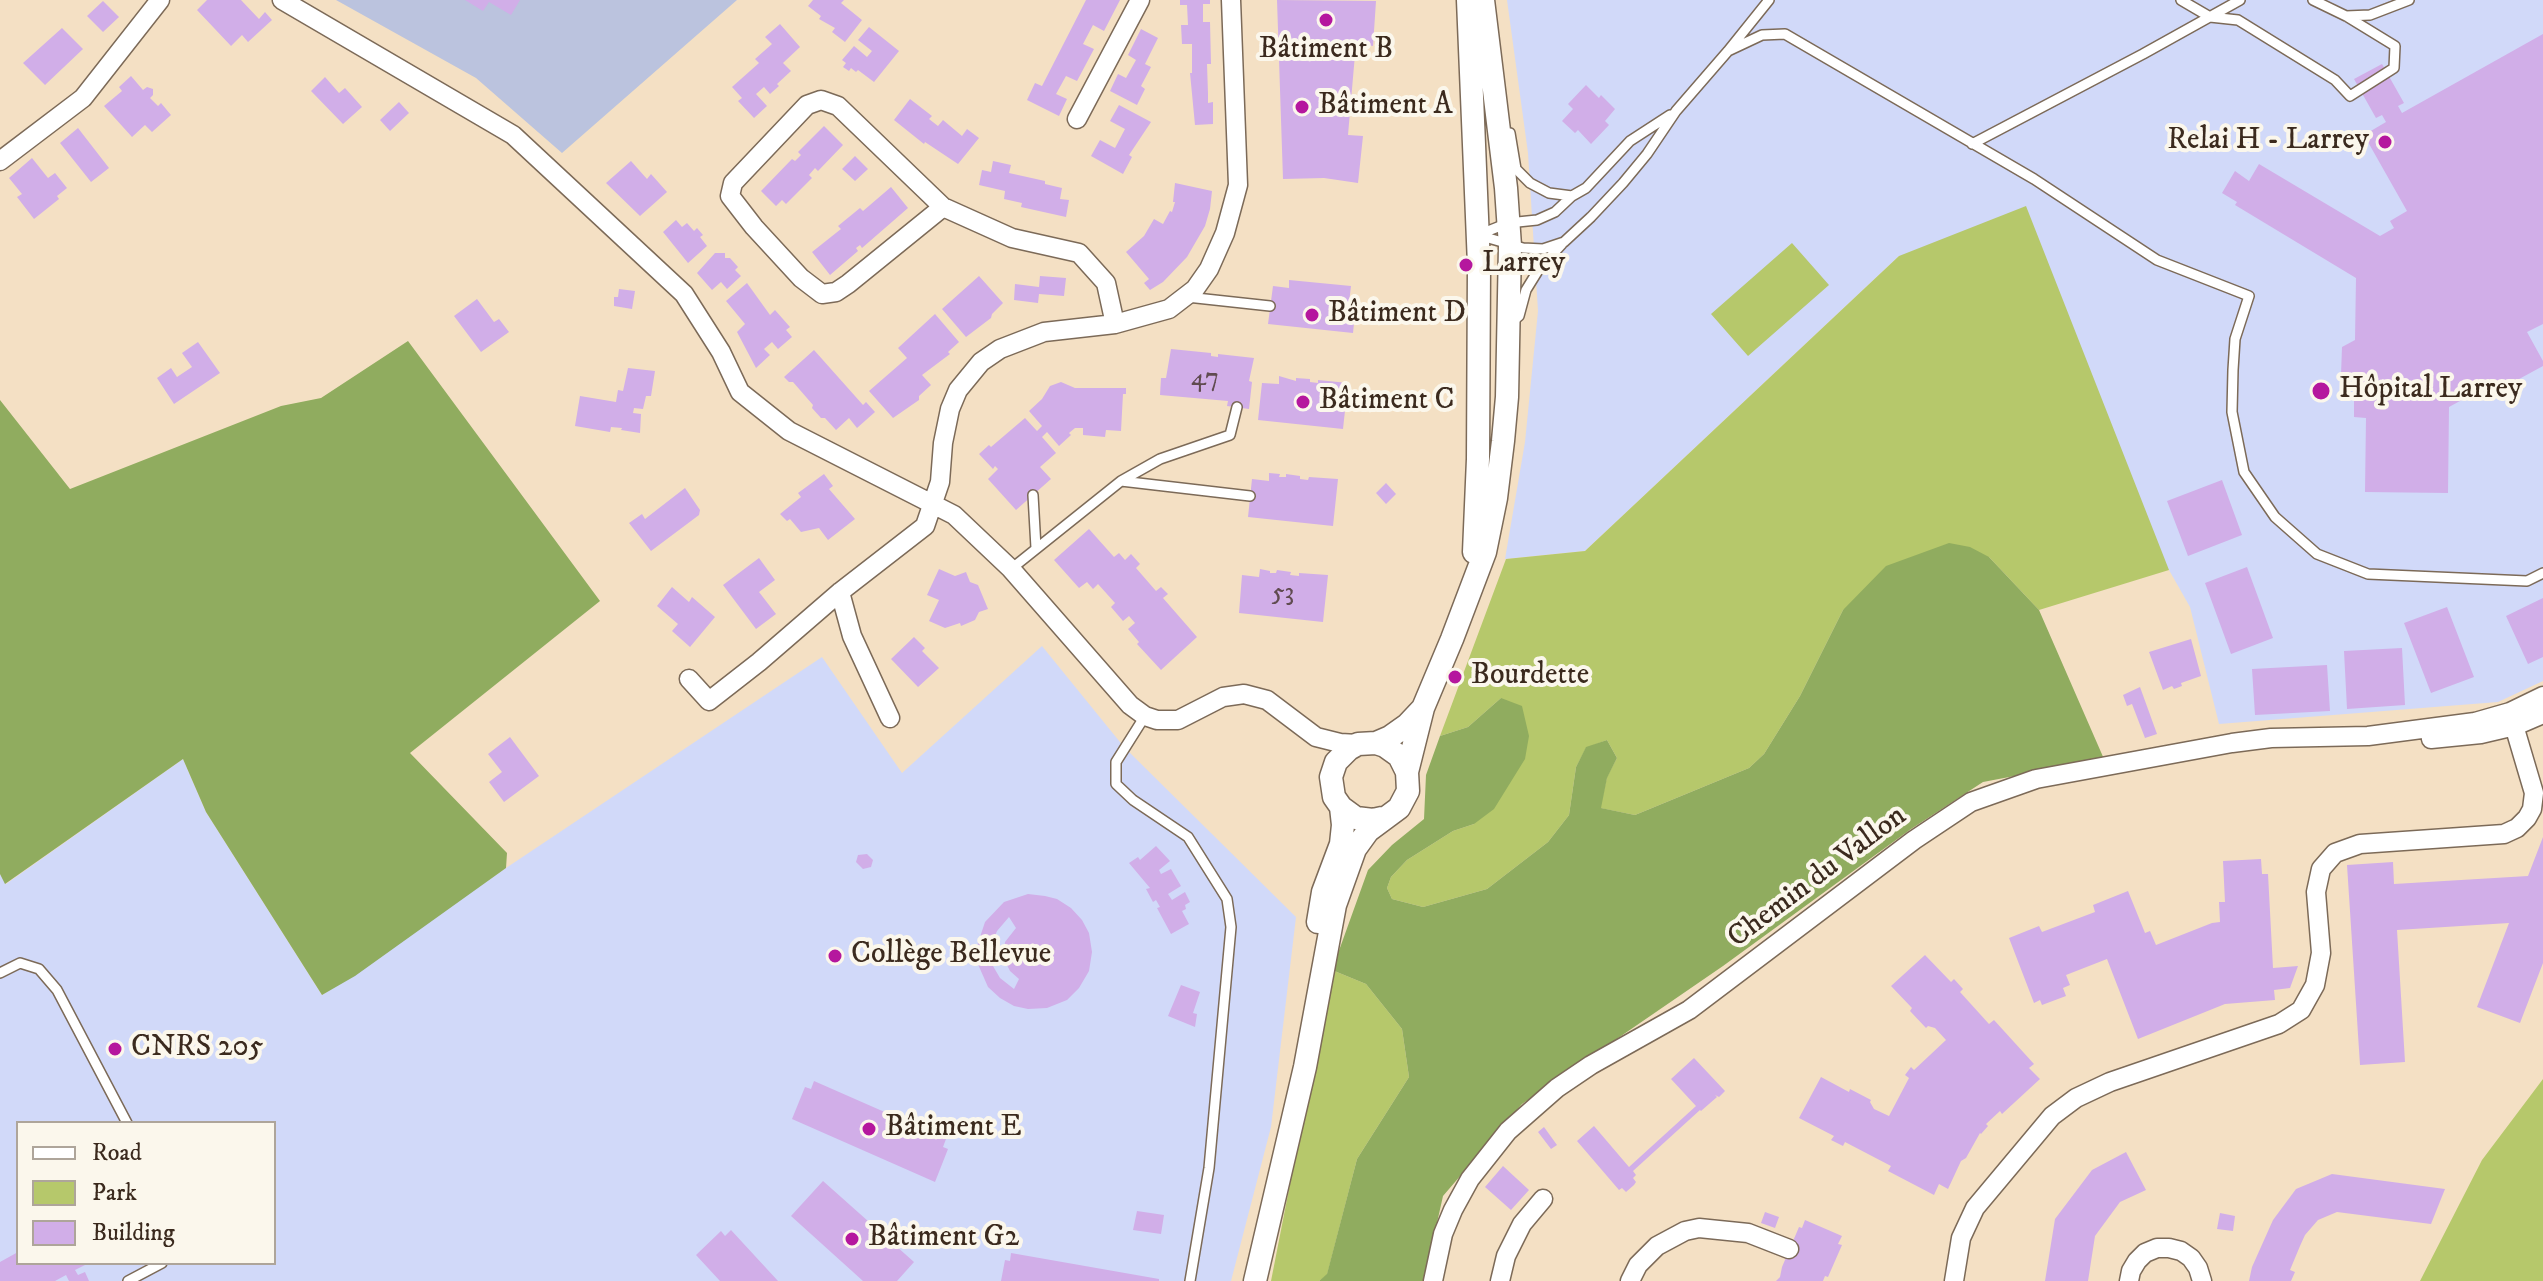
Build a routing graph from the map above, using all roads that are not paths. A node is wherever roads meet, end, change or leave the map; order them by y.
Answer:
1 (160, 0) edge
2 (282, 0) edge
3 (1140, 0) edge
4 (1231, 0) edge
5 (1468, 0) edge
6 (1483, 0) edge
7 (1769, 0) edge
8 (2181, 0) edge
9 (2240, 0) edge
10 (2313, 0) edge
11 (2409, 0) edge
12 (2346, 16) junction
13 (2210, 17) junction
14 (1728, 51) junction
15 (1676, 111) junction
16 (1077, 119) dead end
17 (1499, 122) junction
18 (1972, 144) junction
19 (0, 161) edge
20 (1572, 196) junction
21 (943, 207) junction
22 (1508, 223) junction
23 (1478, 235) junction
24 (1564, 242) junction
25 (1510, 246) junction
26 (1187, 297) junction
27 (1270, 306) dead end
28 (1115, 324) junction
29 (1508, 324) junction
30 (1237, 407) dead end
31 (1121, 481) junction
32 (1033, 495) dead end
33 (1250, 496) dead end
34 (935, 503) junction
35 (1036, 548) junction
36 (1011, 569) junction
37 (2543, 573) edge
38 (1471, 589) junction
39 (840, 592) junction
40 (689, 679) dead end
41 (2543, 696) edge
42 (1423, 708) junction
43 (2543, 714) edge
44 (1145, 716) junction
45 (890, 718) dead end
46 (2512, 719) junction
47 (1316, 737) junction
48 (1367, 744) junction
49 (1332, 771) junction
50 (1407, 772) junction
51 (1341, 807) junction
52 (1382, 818) junction
53 (0, 973) edge
54 (1316, 1000) junction
55 (126, 1121) edge
56 (1543, 1199) dead end
57 (1789, 1249) dead end
58 (158, 1265) edge
59 (128, 1281) edge
60 (1190, 1281) edge
61 (1255, 1281) edge
62 (1433, 1281) edge
63 (1500, 1281) edge
64 (1630, 1281) edge
65 (1954, 1281) edge
66 (2129, 1281) edge
67 (2202, 1281) edge

1 - 19 street
2 - 34 street
3 - 16 street
4 - 26 street
5 - 23 street
6 - 17 street
7 - 14 lane
8 - 13 lane
9 - 13 lane
10 - 12 lane
11 - 12 lane
12 - 13 lane
13 - 18 lane
14 - 15 lane
14 - 18 lane
15 - 20 lane
15 - 24 lane
17 - 20 lane
17 - 22 street
18 - 37 lane
20 - 22 lane
21 - 21 street
21 - 28 street
22 - 23 lane
22 - 25 street
23 - 25 lane
23 - 38 street
24 - 25 lane
24 - 29 lane
25 - 29 street
26 - 27 lane
26 - 28 street
28 - 34 street
29 - 38 street
30 - 31 lane
31 - 33 lane
31 - 35 lane
32 - 35 lane
34 - 36 street
34 - 39 street
35 - 36 lane
36 - 44 street
38 - 42 street
39 - 40 street
39 - 45 street
41 - 46 street, Chemin du Vallon
42 - 48 street
42 - 50 street
43 - 46 street, Chemin du Vallon
44 - 47 street
44 - 60 lane
46 - 62 street, Chemin du Vallon
46 - 65 street
47 - 48 street
47 - 49 street
48 - 49 street
48 - 50 street
49 - 51 street
50 - 52 street
51 - 52 street
51 - 54 street
52 - 54 street
53 - 55 lane
54 - 61 street
56 - 63 street
57 - 64 street
58 - 59 lane
66 - 67 street

